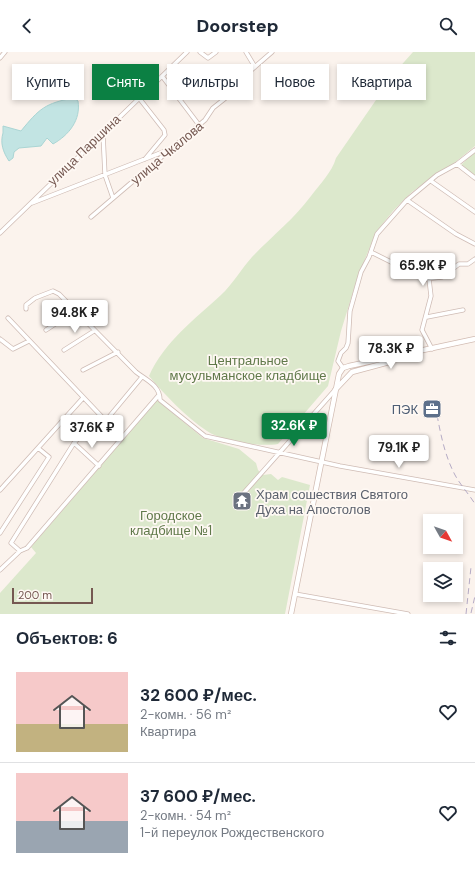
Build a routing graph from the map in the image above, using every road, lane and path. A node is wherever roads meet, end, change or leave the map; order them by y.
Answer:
1 (5, 52) edge
2 (187, 52) edge
3 (200, 52) edge
4 (216, 52) edge
5 (246, 52) edge
6 (272, 52) edge
7 (0, 58) edge
8 (255, 66) junction
9 (162, 76) junction
10 (159, 79) edge
11 (137, 100) edge
12 (141, 100) edge
13 (199, 125) junction
14 (103, 134) junction
15 (171, 149) junction
16 (475, 150) edge
17 (144, 159) junction
18 (457, 164) junction
19 (105, 175) junction
20 (475, 178) edge
21 (431, 181) junction
22 (114, 198) junction
23 (407, 200) junction
24 (30, 204) junction
25 (475, 212) edge
26 (91, 217) dead end
27 (0, 233) edge
28 (475, 244) edge
29 (371, 252) junction
30 (475, 259) edge
31 (429, 279) junction
32 (26, 309) dead end
33 (463, 310) dead end
34 (75, 311) junction
35 (426, 317) junction
36 (8, 318) dead end
37 (46, 330) dead end
38 (94, 331) junction
39 (0, 339) edge
40 (475, 339) edge
41 (30, 340) junction
42 (444, 347) junction
43 (432, 349) junction
44 (64, 350) dead end
45 (118, 352) junction
46 (349, 366) junction
47 (343, 368) junction
48 (83, 370) dead end
49 (350, 373) junction
50 (142, 377) junction
51 (335, 390) junction
52 (160, 394) junction
53 (83, 398) junction
54 (100, 415) junction
55 (74, 443) junction
56 (38, 448) junction
57 (279, 452) junction
58 (320, 462) junction
59 (99, 466) junction
60 (0, 490) edge
61 (475, 490) edge
62 (242, 495) dead end
63 (0, 533) edge
64 (20, 551) junction
65 (0, 570) edge
66 (294, 594) junction
67 (390, 612) edge
68 (291, 614) edge
69 (408, 614) edge

1 - 7 street
2 - 9 street, улица Паршина
3 - 4 street
5 - 8 street
6 - 8 street, улица Чкалова
8 - 13 street, улица Чкалова
9 - 10 street, улица Паршина
9 - 13 street
11 - 14 street, улица Паршина
12 - 17 street
13 - 15 street, улица Чкалова
14 - 19 street
14 - 24 street, улица Паршина
15 - 17 street
15 - 22 street, улица Чкалова
16 - 18 street
17 - 19 street
18 - 20 street
18 - 21 street
19 - 22 street
19 - 24 street
21 - 23 street
21 - 25 street
22 - 26 street, улица Чкалова
23 - 28 street
23 - 29 street
24 - 27 street, улица Паршина
29 - 31 street
29 - 47 street
30 - 31 street
31 - 35 street
32 - 34 street
33 - 35 street
34 - 37 street
34 - 38 street
35 - 43 street
36 - 41 street
38 - 44 street
38 - 45 street
39 - 41 street
40 - 42 main road
41 - 53 street
42 - 43 main road
42 - 49 main road
43 - 46 main road
45 - 48 street
45 - 50 street
46 - 47 main road
46 - 49 main road
47 - 49 main road
47 - 51 main road
49 - 51 main road
50 - 52 street
50 - 54 street
51 - 57 street
51 - 58 main road
52 - 57 street
52 - 59 street
53 - 54 street
53 - 56 street
54 - 55 street
55 - 59 street
55 - 64 street
56 - 60 street
56 - 63 street
57 - 58 street
57 - 62 street
58 - 61 street
58 - 66 main road
59 - 64 street
64 - 65 street
66 - 67 street
66 - 68 main road
67 - 69 street

